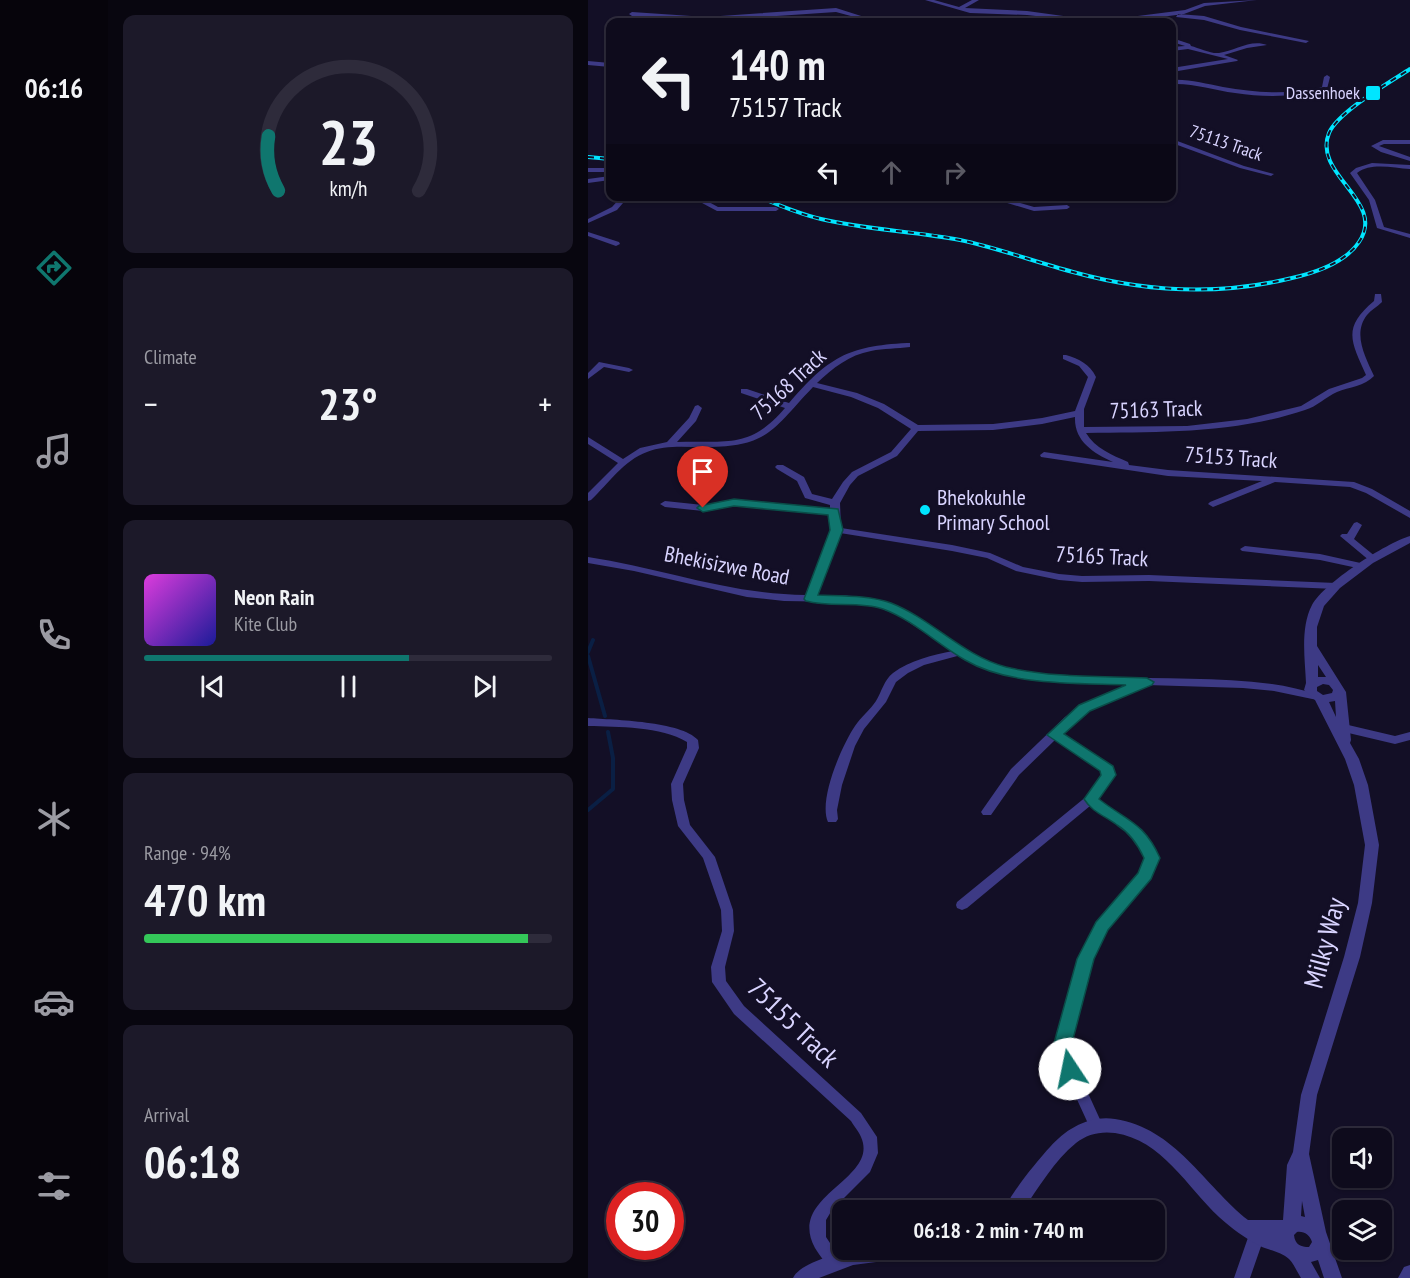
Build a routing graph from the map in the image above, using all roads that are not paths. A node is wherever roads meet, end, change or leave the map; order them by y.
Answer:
1 (928, 0) edge
2 (976, 0) edge
3 (1254, 0) edge
4 (959, 9) junction
5 (1188, 10) junction
6 (632, 14) dead end
7 (1168, 16) junction
8 (691, 18) edge
9 (720, 18) edge
10 (865, 18) edge
11 (1062, 18) edge
12 (1127, 18) edge
13 (1158, 18) edge
14 (1176, 41) edge
15 (1306, 41) dead end
16 (1264, 45) dead end
17 (1188, 47) junction
18 (1176, 48) edge
19 (1218, 55) junction
20 (588, 63) edge
21 (606, 65) edge
22 (1176, 69) edge
23 (1327, 77) dead end
24 (1176, 82) edge
25 (1176, 142) edge
26 (1410, 142) edge
27 (1410, 159) edge
28 (1410, 167) edge
29 (588, 170) edge
30 (606, 171) edge
31 (1271, 174) dead end
32 (606, 179) edge
33 (588, 181) edge
34 (623, 201) edge
35 (702, 201) edge
36 (1007, 201) edge
37 (1067, 207) dead end
38 (776, 208) dead end
39 (588, 221) edge
40 (588, 234) edge
41 (1410, 236) edge
42 (616, 244) dead end
43 (1378, 296) dead end
44 (907, 345) dead end
45 (1066, 357) dead end
46 (629, 370) dead end
47 (588, 376) edge
48 (813, 384) junction
49 (744, 391) dead end
50 (791, 407) junction
51 (698, 408) dead end
52 (1079, 413) junction
53 (916, 428) junction
54 (1082, 430) junction
55 (588, 440) edge
56 (668, 446) junction
57 (1044, 454) dead end
58 (624, 463) junction
59 (780, 466) dead end
60 (1146, 470) junction
61 (1274, 480) junction
62 (588, 498) edge
63 (665, 504) dead end
64 (1213, 504) dead end
65 (834, 507) junction
66 (1410, 515) edge
67 (1357, 525) dead end
68 (836, 530) junction
69 (1410, 538) edge
70 (1245, 549) dead end
71 (1373, 559) junction
72 (588, 560) edge
73 (1362, 566) junction
74 (1336, 586) junction
75 (810, 599) junction
76 (1313, 648) junction
77 (962, 652) junction
78 (1147, 682) junction
79 (1338, 689) junction
80 (1315, 691) junction
81 (588, 722) edge
82 (1344, 728) junction
83 (1055, 735) junction
84 (1410, 736) edge
85 (1346, 747) junction
86 (1091, 799) junction
87 (987, 812) dead end
88 (832, 819) dead end
89 (962, 905) dead end
90 (1096, 1126) junction
91 (1301, 1152) junction
92 (1021, 1200) edge
93 (1290, 1227) junction
94 (1254, 1232) junction
95 (1319, 1237) junction
96 (1294, 1252) junction
97 (838, 1260) edge
98 (834, 1261) junction
99 (1410, 1272) edge
100 (802, 1278) edge
101 (1242, 1278) edge
102 (1311, 1278) edge
103 (1333, 1278) edge
104 (1406, 1278) edge

1 - 4 street
2 - 4 street
3 - 5 street
4 - 11 street
5 - 7 street
5 - 12 street
6 - 8 street
7 - 13 street
7 - 15 street
9 - 10 street
14 - 17 street
16 - 19 street
17 - 18 street
17 - 19 street
19 - 22 street
20 - 21 street
23 - 24 street
25 - 31 street, 75113 Track
26 - 27 street
28 - 41 street
29 - 30 street
32 - 33 street
34 - 39 street
35 - 38 street
36 - 37 street
40 - 42 street
43 - 54 street, 75163 Track
44 - 48 street, 75168 Track
45 - 52 street
46 - 47 street
48 - 50 street, 75168 Track
48 - 53 street
49 - 50 street
50 - 56 street, 75168 Track
51 - 56 street
52 - 53 street
52 - 54 street
53 - 65 street
54 - 60 street, 75163 Track
55 - 58 street
56 - 58 street, 75168 Track
57 - 60 street, 75153 Track
58 - 62 street, 75168 Track
59 - 65 street
60 - 61 street, 75153 Track
61 - 64 street
61 - 66 street, 75153 Track
63 - 65 street
65 - 68 street
67 - 71 street
68 - 74 street, 75165 Track
68 - 75 street
69 - 71 street, Milky Way
70 - 73 street
71 - 73 street, Milky Way
72 - 75 street, Bhekisizwe Road
73 - 74 street, Milky Way
74 - 76 street, Milky Way
75 - 77 street, Bhekisizwe Road
76 - 79 street, Milky Way
76 - 80 street, Milky Way
77 - 78 street, Bhekisizwe Road
77 - 88 street
78 - 80 street, Bhekisizwe Road
78 - 83 street
79 - 80 street
79 - 82 street, Milky Way
80 - 85 street, Milky Way
81 - 98 street, 75155 Track
82 - 84 street
82 - 85 street, Milky Way
83 - 86 street
83 - 87 street
85 - 91 street, Milky Way
86 - 89 street
86 - 90 street
90 - 92 street
90 - 94 street
91 - 93 street, Milky Way
91 - 95 street, Milky Way
93 - 94 street
93 - 95 street
93 - 96 street
94 - 96 street
94 - 101 street
95 - 96 street
95 - 103 street, Milky Way
96 - 102 street
97 - 98 street
98 - 100 street
99 - 104 street

